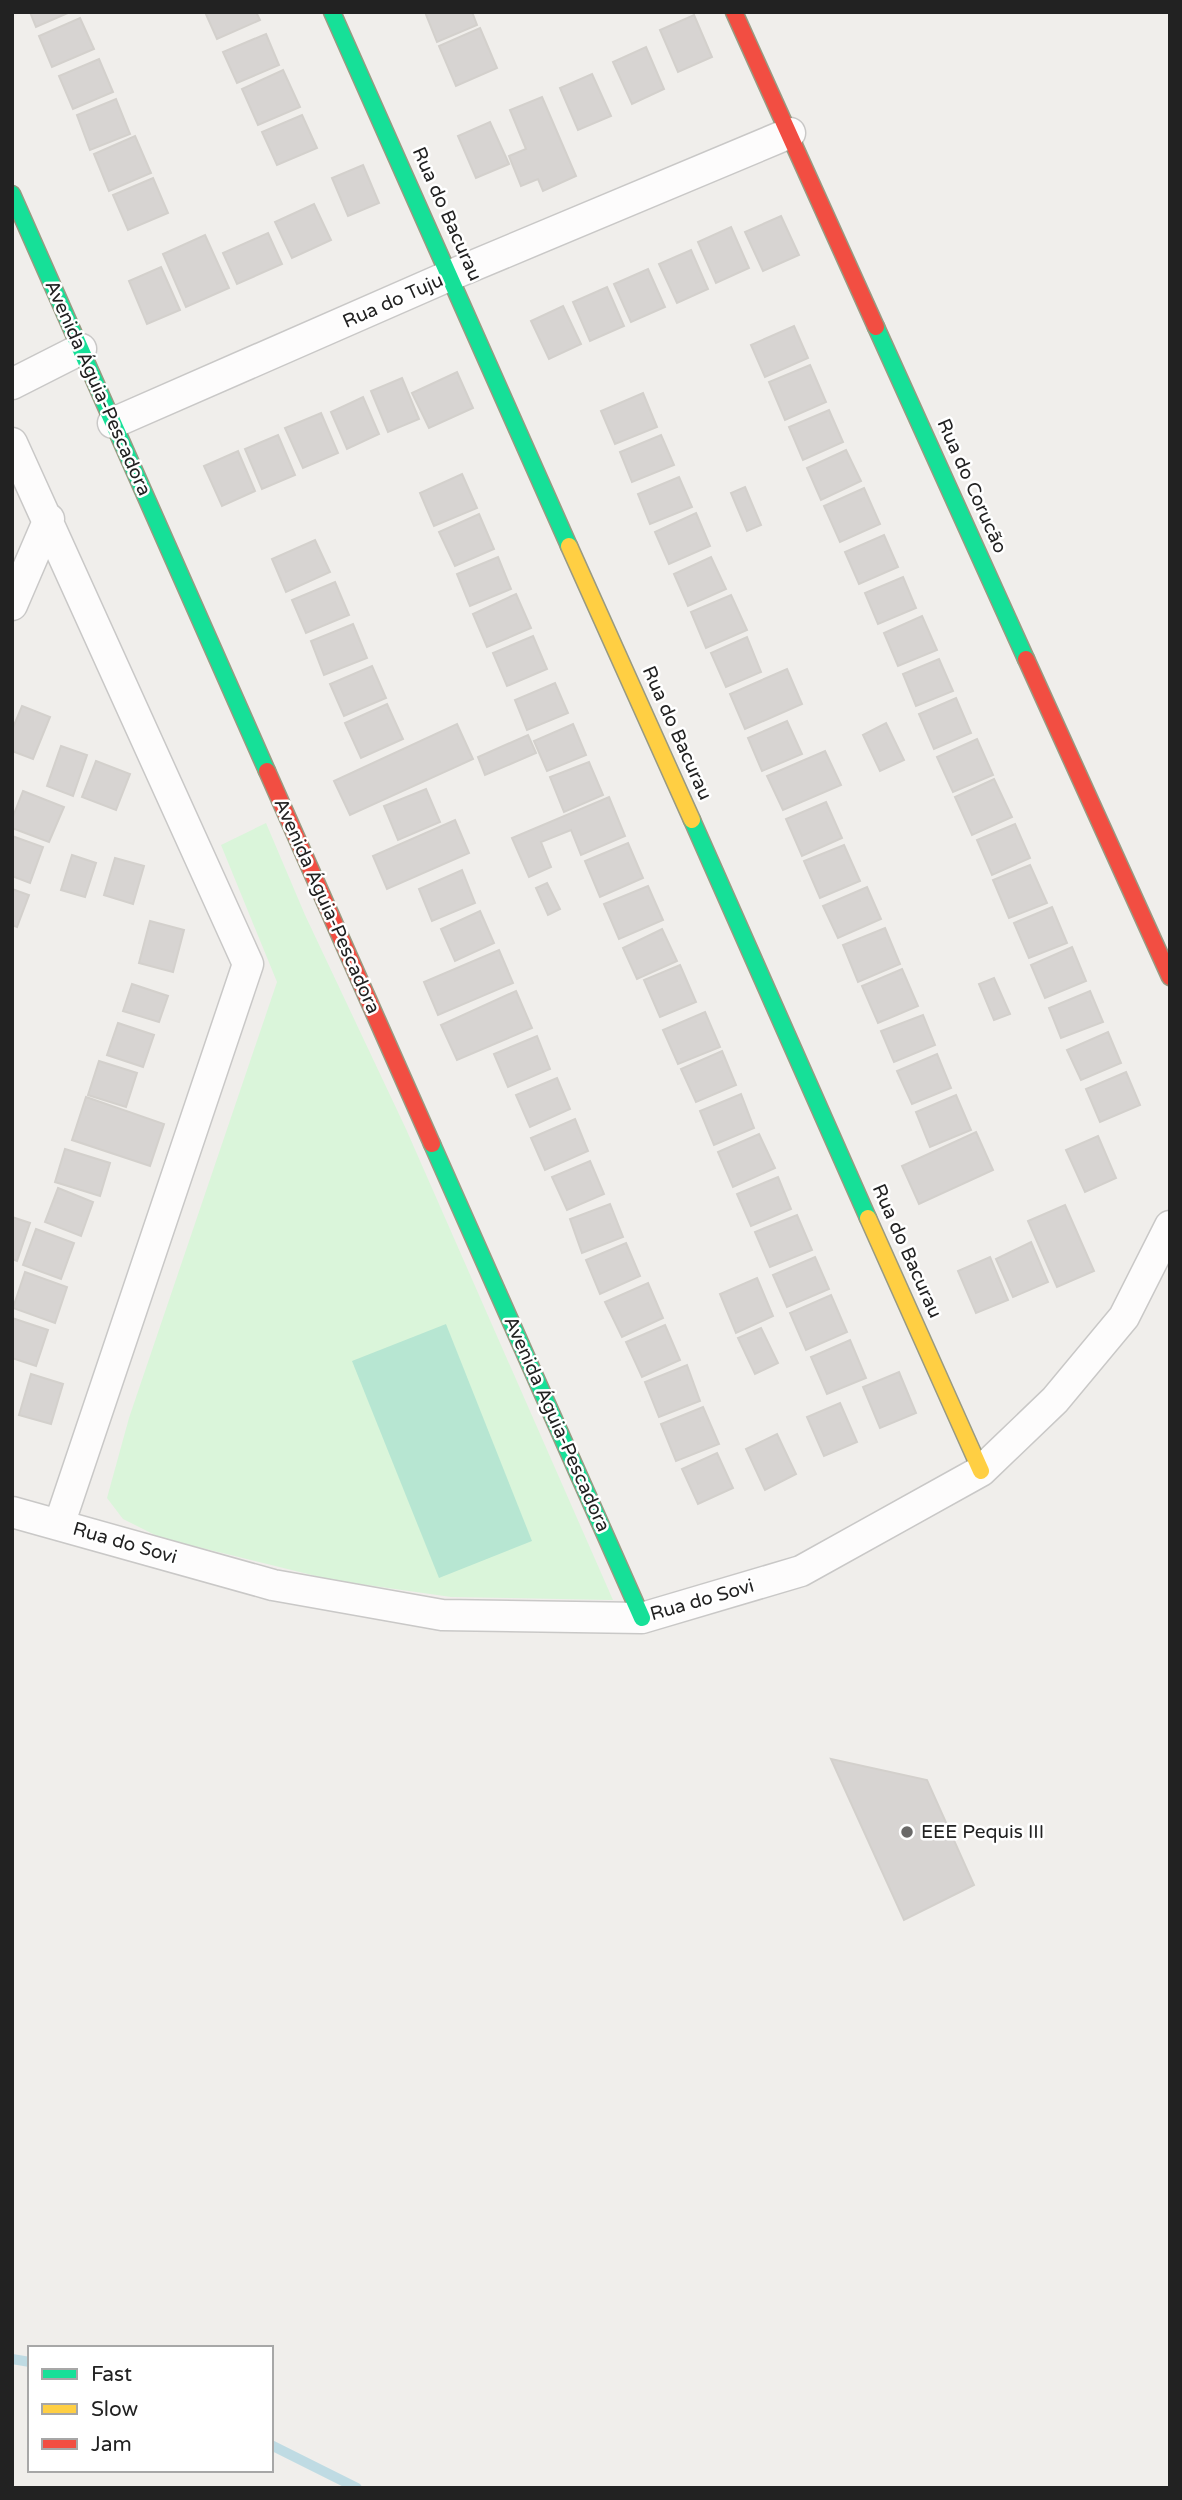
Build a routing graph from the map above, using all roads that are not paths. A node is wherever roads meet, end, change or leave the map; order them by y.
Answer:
1 (332, 12) edge
2 (734, 12) edge
3 (790, 133) junction
4 (12, 194) edge
5 (451, 275) junction
6 (81, 349) junction
7 (12, 384) edge
8 (113, 423) junction
9 (12, 443) edge
10 (48, 519) junction
11 (12, 604) edge
12 (1170, 977) edge
13 (1170, 1226) edge
14 (981, 1471) junction
15 (12, 1512) edge
16 (59, 1525) junction
17 (642, 1618) junction

1 - 5 street, Rua do Bacurau
2 - 3 street, Rua do Corucão
3 - 5 street, Rua do Tuju
3 - 12 street, Rua do Corucão
4 - 6 street, Avenida Águia-Pescadora
5 - 8 street, Rua do Tuju
5 - 14 street, Rua do Bacurau
6 - 7 street
6 - 8 street, Avenida Águia-Pescadora
8 - 17 street, Avenida Águia-Pescadora
9 - 10 street
10 - 11 street
10 - 16 street
13 - 14 street, Rua do Sovi
14 - 17 street, Rua do Sovi
15 - 16 street, Rua do Sovi
16 - 17 street, Rua do Sovi

